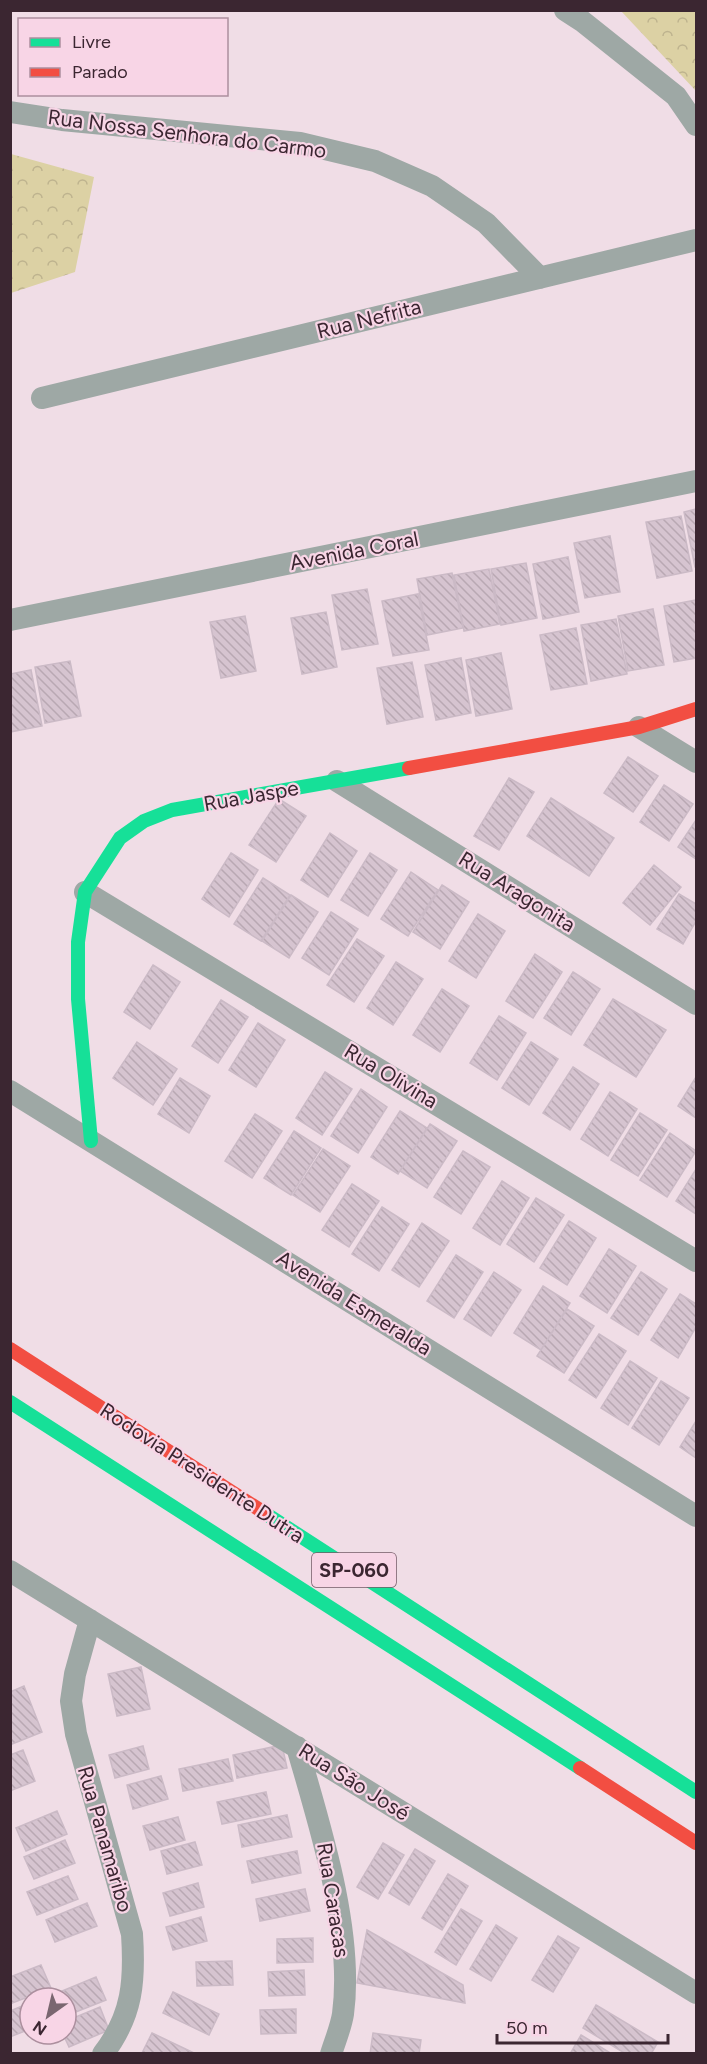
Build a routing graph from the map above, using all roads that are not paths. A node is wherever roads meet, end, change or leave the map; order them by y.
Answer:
1 (565, 10) edge
2 (10, 112) edge
3 (696, 125) edge
4 (696, 240) edge
5 (540, 278) junction
6 (42, 398) dead end
7 (696, 482) edge
8 (10, 620) edge
9 (696, 709) edge
10 (639, 727) junction
11 (696, 762) edge
12 (337, 781) junction
13 (86, 892) junction
14 (696, 1004) edge
15 (10, 1091) edge
16 (92, 1141) junction
17 (696, 1261) edge
18 (10, 1349) edge
19 (10, 1402) edge
20 (696, 1516) edge
21 (10, 1571) edge
22 (90, 1620) junction
23 (297, 1747) junction
24 (696, 1792) edge
25 (696, 1843) edge
26 (696, 1993) edge
27 (103, 2054) edge
28 (331, 2054) edge

1 - 3 street
2 - 5 street, Rua Nossa Senhora do Carmo
4 - 5 street, Rua Nefrita
5 - 6 street, Rua Nefrita
7 - 8 street, Avenida Coral
9 - 10 main road, Rua Jaspe
10 - 11 street
10 - 12 main road, Rua Jaspe
12 - 13 main road, Rua Jaspe
12 - 14 street, Rua Aragonita
13 - 16 main road, Rua Jaspe
13 - 17 street, Rua Olivina
15 - 16 street, Avenida Esmeralda
16 - 20 street, Avenida Esmeralda
18 - 24 main road, Rodovia Presidente Dutra / SP-060
19 - 25 main road, Rodovia Presidente Dutra / SP-060
21 - 22 street, Rua São José
22 - 23 street, Rua São José
22 - 27 street, Rua Panamaribo
23 - 26 street, Rua São José
23 - 28 street, Rua Caracas

